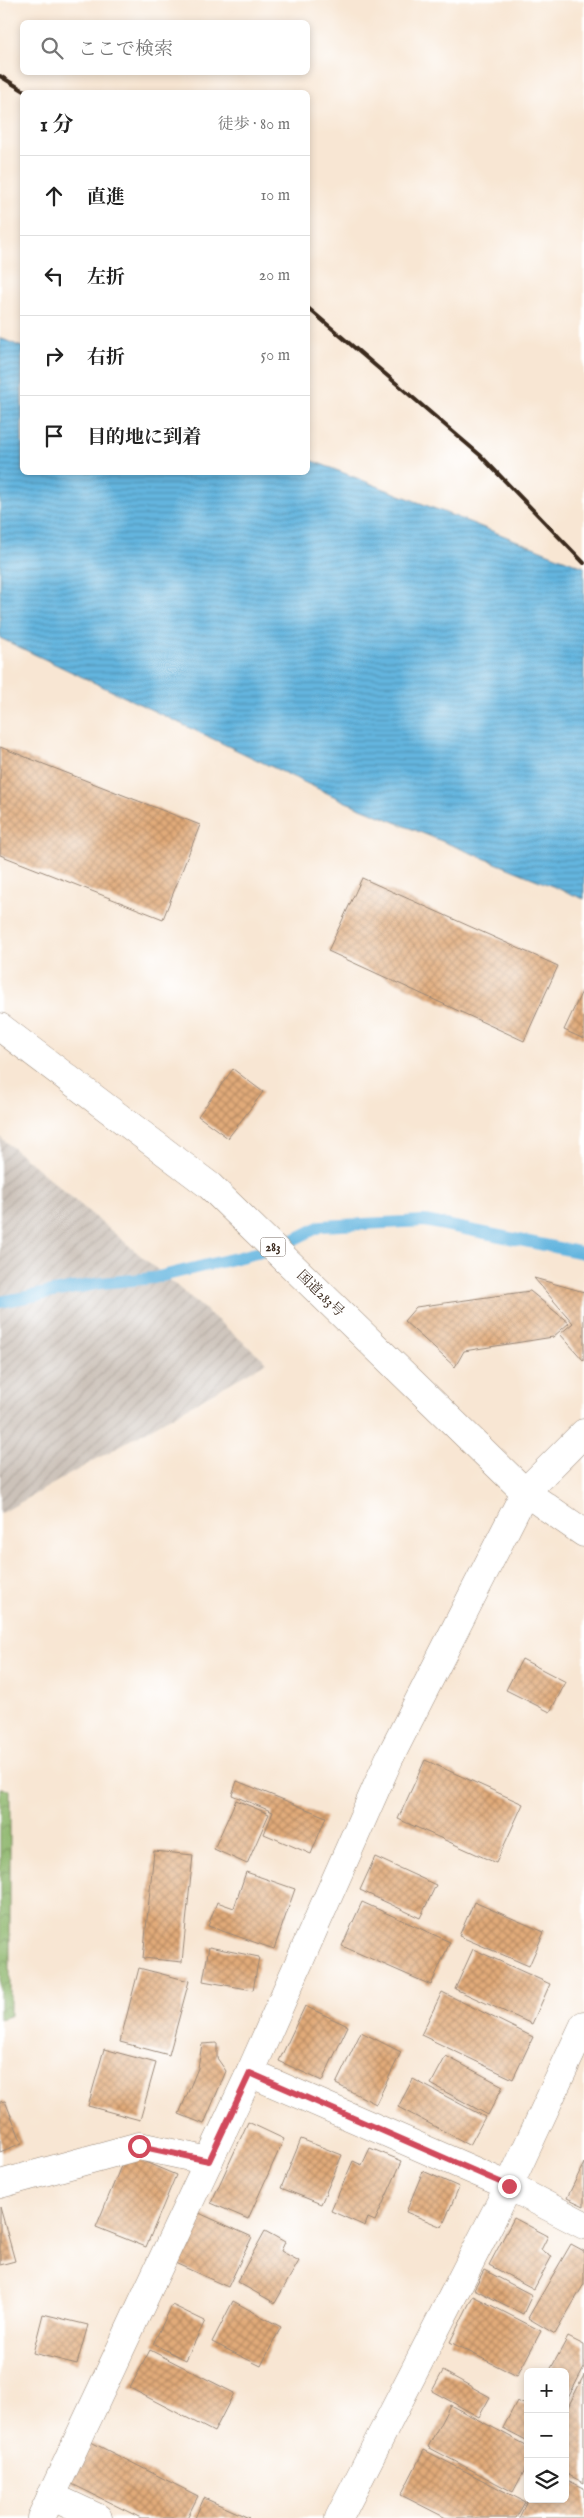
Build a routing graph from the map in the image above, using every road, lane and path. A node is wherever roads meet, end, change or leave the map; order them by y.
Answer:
1 (0, 1027) edge
2 (584, 1433) edge
3 (525, 1492) junction
4 (584, 1533) edge
5 (584, 2025) edge
6 (250, 2073) junction
7 (209, 2161) junction
8 (0, 2184) edge
9 (509, 2186) junction
10 (584, 2225) edge
11 (46, 2507) edge
12 (98, 2518) edge
13 (339, 2518) edge

1 - 3 main road, 国道283号 / 283
2 - 3 main road
3 - 4 main road, 国道283号 / 283
3 - 6 main road
5 - 9 main road
6 - 7 main road
6 - 9 main road
7 - 8 main road
7 - 11 main road
9 - 10 main road
9 - 13 main road
11 - 12 main road

